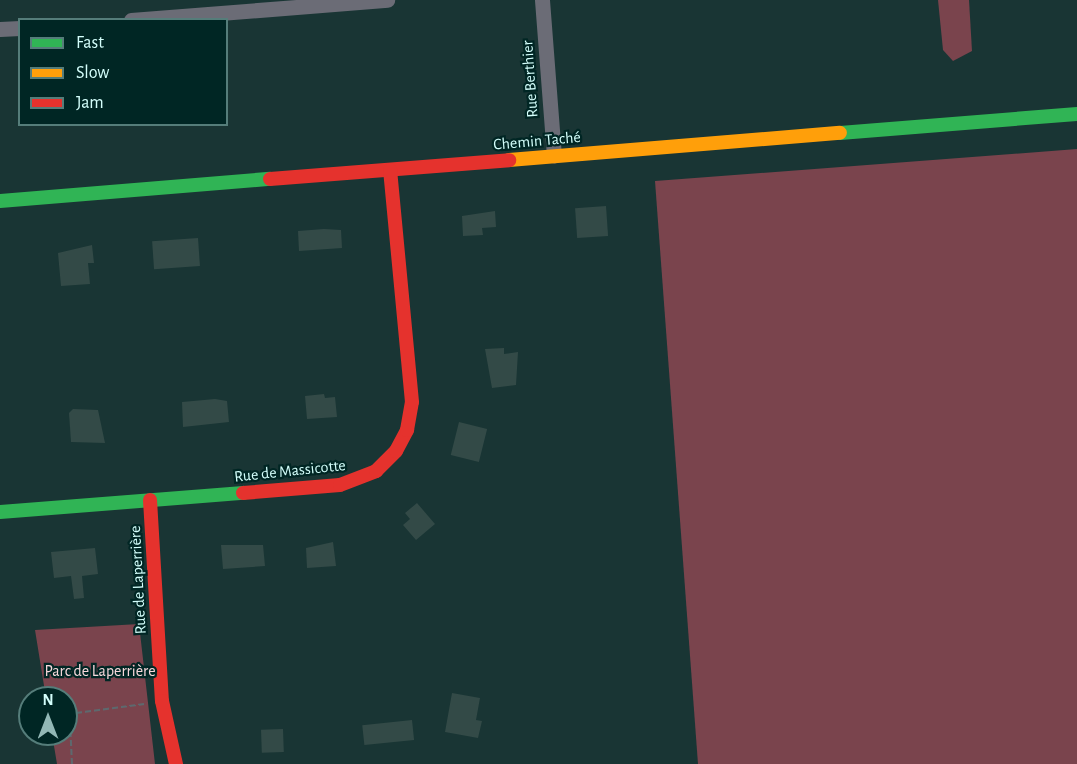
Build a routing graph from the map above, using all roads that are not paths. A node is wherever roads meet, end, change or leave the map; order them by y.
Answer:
1 (387, 0) edge
2 (542, 0) edge
3 (157, 18) edge
4 (18, 28) edge
5 (0, 30) edge
6 (1077, 114) edge
7 (554, 156) junction
8 (390, 170) junction
9 (0, 201) edge
10 (150, 500) junction
11 (0, 512) edge
12 (176, 764) edge

1 - 3 street
2 - 7 street, Rue Berthier
4 - 5 street
6 - 7 street, Chemin Taché
7 - 8 street, Chemin Taché
8 - 9 street, Chemin Taché
8 - 10 street, Rue de Massicotte
10 - 11 street, Rue de Massicotte
10 - 12 street, Rue de Laperrière

